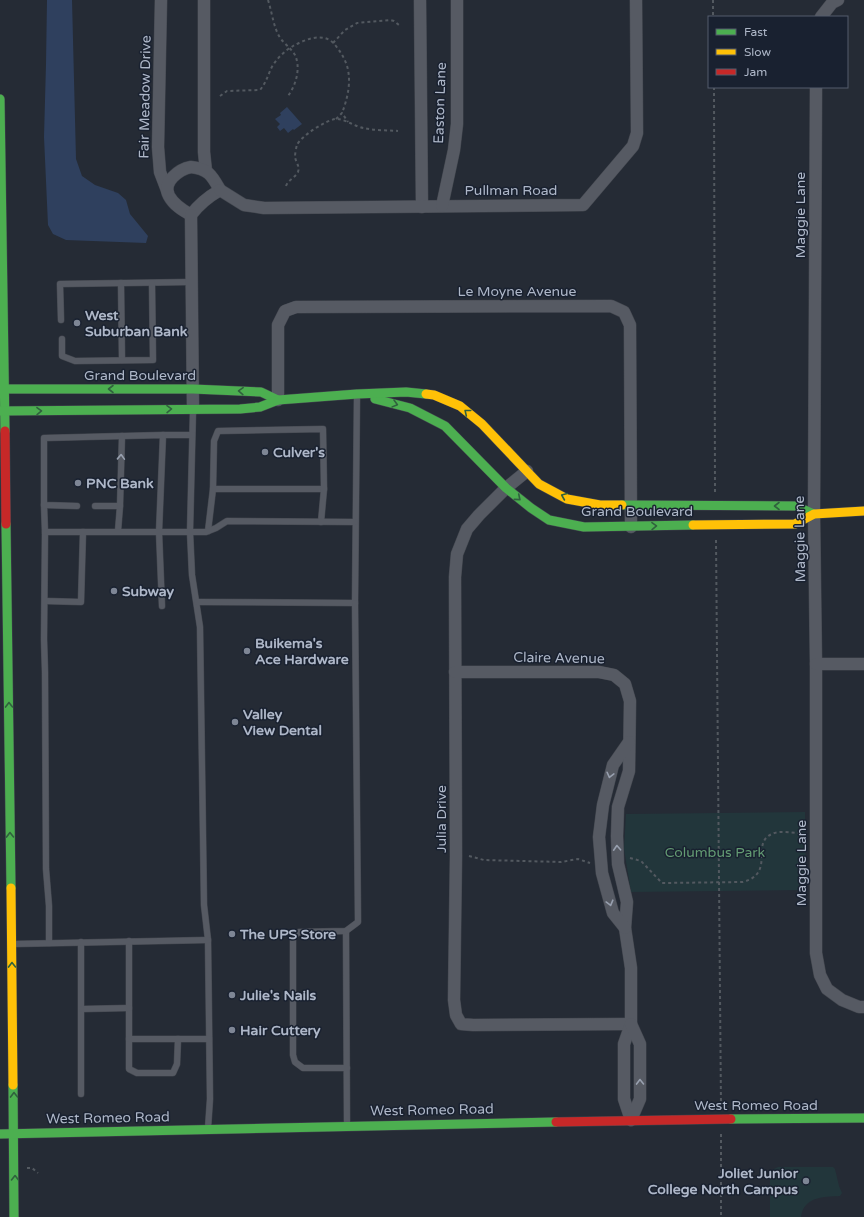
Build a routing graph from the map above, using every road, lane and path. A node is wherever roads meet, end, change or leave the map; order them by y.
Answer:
1 (161, 0) edge
2 (204, 0) edge
3 (268, 0) edge
4 (420, 0) edge
5 (457, 0) edge
6 (636, 0) edge
7 (713, 0) edge
8 (838, 0) edge
9 (713, 16) edge
10 (822, 16) edge
11 (399, 25) dead end
12 (333, 43) junction
13 (290, 49) junction
14 (714, 88) edge
15 (816, 88) edge
16 (220, 96) dead end
17 (288, 96) dead end
18 (0, 99) edge
19 (342, 112) junction
20 (335, 119) junction
21 (348, 122) junction
22 (398, 131) dead end
23 (206, 171) junction
24 (286, 186) dead end
25 (220, 190) junction
26 (168, 193) junction
27 (442, 206) junction
28 (422, 207) junction
29 (191, 215) junction
30 (191, 282) junction
31 (121, 283) junction
32 (152, 283) junction
33 (61, 320) dead end
34 (62, 339) dead end
35 (122, 360) junction
36 (2, 389) edge
37 (193, 390) junction
38 (357, 394) junction
39 (278, 400) junction
40 (193, 409) junction
41 (2, 411) edge
42 (163, 435) junction
43 (122, 436) junction
44 (192, 436) junction
45 (527, 471) junction
46 (506, 488) junction
47 (213, 489) junction
48 (324, 489) junction
49 (44, 505) junction
50 (631, 505) junction
51 (715, 505) junction
52 (77, 506) dead end
53 (95, 506) dead end
54 (120, 506) junction
55 (864, 512) edge
56 (814, 514) junction
57 (321, 522) junction
58 (355, 522) junction
59 (716, 525) junction
60 (631, 527) junction
61 (118, 531) junction
62 (208, 531) junction
63 (45, 532) junction
64 (83, 532) junction
65 (159, 532) junction
66 (190, 532) junction
67 (45, 601) junction
68 (196, 602) junction
69 (355, 603) junction
70 (162, 606) dead end
71 (816, 664) junction
72 (864, 664) edge
73 (455, 672) junction
74 (629, 742) junction
75 (800, 833) dead end
76 (469, 856) dead end
77 (618, 858) junction
78 (601, 862) junction
79 (719, 883) junction
80 (625, 928) junction
81 (346, 931) junction
82 (208, 940) junction
83 (129, 941) junction
84 (81, 942) junction
85 (49, 943) junction
86 (12, 944) junction
87 (864, 1007) edge
88 (129, 1008) junction
89 (82, 1009) junction
90 (631, 1024) junction
91 (129, 1039) junction
92 (178, 1039) junction
93 (209, 1039) junction
94 (347, 1068) junction
95 (81, 1094) dead end
96 (721, 1102) dead end
97 (864, 1118) edge
98 (720, 1119) junction
99 (631, 1120) junction
100 (347, 1126) junction
101 (208, 1130) junction
102 (0, 1134) edge
103 (14, 1134) junction
104 (14, 1217) edge
105 (721, 1217) edge

1 - 26 street, Fair Meadow Drive
2 - 23 street
3 - 13 path
4 - 28 street, Easton Lane
5 - 27 street, Easton Lane
6 - 27 street, Pullman Road
7 - 9 path
8 - 10 street
11 - 12 path
12 - 13 path
12 - 19 path
13 - 16 path
13 - 17 path
14 - 51 path
15 - 56 street, Maggie Lane
18 - 36 main road
19 - 20 path
19 - 21 path
20 - 21 path
20 - 24 path
21 - 22 path
23 - 25 street
23 - 26 street
25 - 28 street, Pullman Road
25 - 29 street
26 - 29 street, Fair Meadow Drive
27 - 28 street, Pullman Road
29 - 30 street
30 - 32 lane
30 - 37 street
31 - 32 lane
31 - 33 lane
31 - 35 lane
32 - 35 lane
34 - 35 lane
37 -> 36 main road, Grand Boulevard
36 - 41 main road
39 -> 37 main road, Grand Boulevard
37 - 40 street
38 - 39 main road, Grand Boulevard
45 -> 38 main road, Grand Boulevard
38 -> 46 main road, Grand Boulevard
38 - 58 lane
39 - 40 main road, Grand Boulevard
39 - 50 street, Le Moyne Avenue
41 -> 40 main road, Grand Boulevard
40 - 44 lane
86 -> 41 main road
42 - 43 lane
42 - 44 lane
42 - 65 lane
43 - 49 lane
54 -> 43 lane
44 - 66 lane
45 - 46 street, Julia Drive
50 -> 45 main road, Grand Boulevard
46 -> 60 main road, Grand Boulevard
46 - 73 street, Julia Drive
47 - 48 lane
47 - 48 lane
47 - 62 lane
48 - 57 lane
49 - 52 lane
49 - 63 lane
50 - 51 main road, Grand Boulevard
50 - 60 street, Le Moyne Avenue
56 -> 51 main road, Grand Boulevard
53 - 54 lane
54 - 61 lane
55 - 56 main road, Grand Boulevard
56 - 59 main road, Grand Boulevard
56 - 71 street, Maggie Lane
57 - 58 lane
57 - 62 lane
58 - 69 lane
60 -> 59 main road, Grand Boulevard
59 - 79 path
61 - 64 lane
61 - 65 lane
62 - 66 lane
63 - 64 lane
63 - 67 lane
64 - 67 lane
65 - 66 lane
65 - 70 lane
66 - 68 lane
67 - 85 lane
68 - 69 lane
68 - 82 lane
69 - 81 lane
71 - 72 street
71 - 87 street, Maggie Lane
73 - 74 street, Claire Avenue
73 - 90 street, Julia Drive
77 -> 74 street, Claire Avenue
74 -> 78 street, Claire Avenue
75 - 79 path
76 - 78 path
77 - 79 path
77 - 80 street, Claire Avenue
78 -> 80 street, Claire Avenue
79 - 96 path
80 - 90 street, Claire Avenue
81 - 94 lane
81 - 94 lane
82 - 83 lane
82 - 93 lane
83 - 84 lane
83 - 88 lane
84 - 85 lane
84 - 89 lane
85 - 86 lane
103 -> 86 main road
88 - 89 lane
88 - 91 lane
89 - 95 lane
90 - 99 street, Claire Avenue
91 - 92 lane
91 - 92 lane
92 - 93 lane
93 - 101 lane
94 - 100 lane
97 - 98 main road, West Romeo Road
98 - 99 main road, West Romeo Road
98 - 105 path
99 - 100 main road, West Romeo Road
100 - 101 main road, West Romeo Road
101 - 103 main road, West Romeo Road
102 - 103 main road, West Romeo Road
104 -> 103 main road

